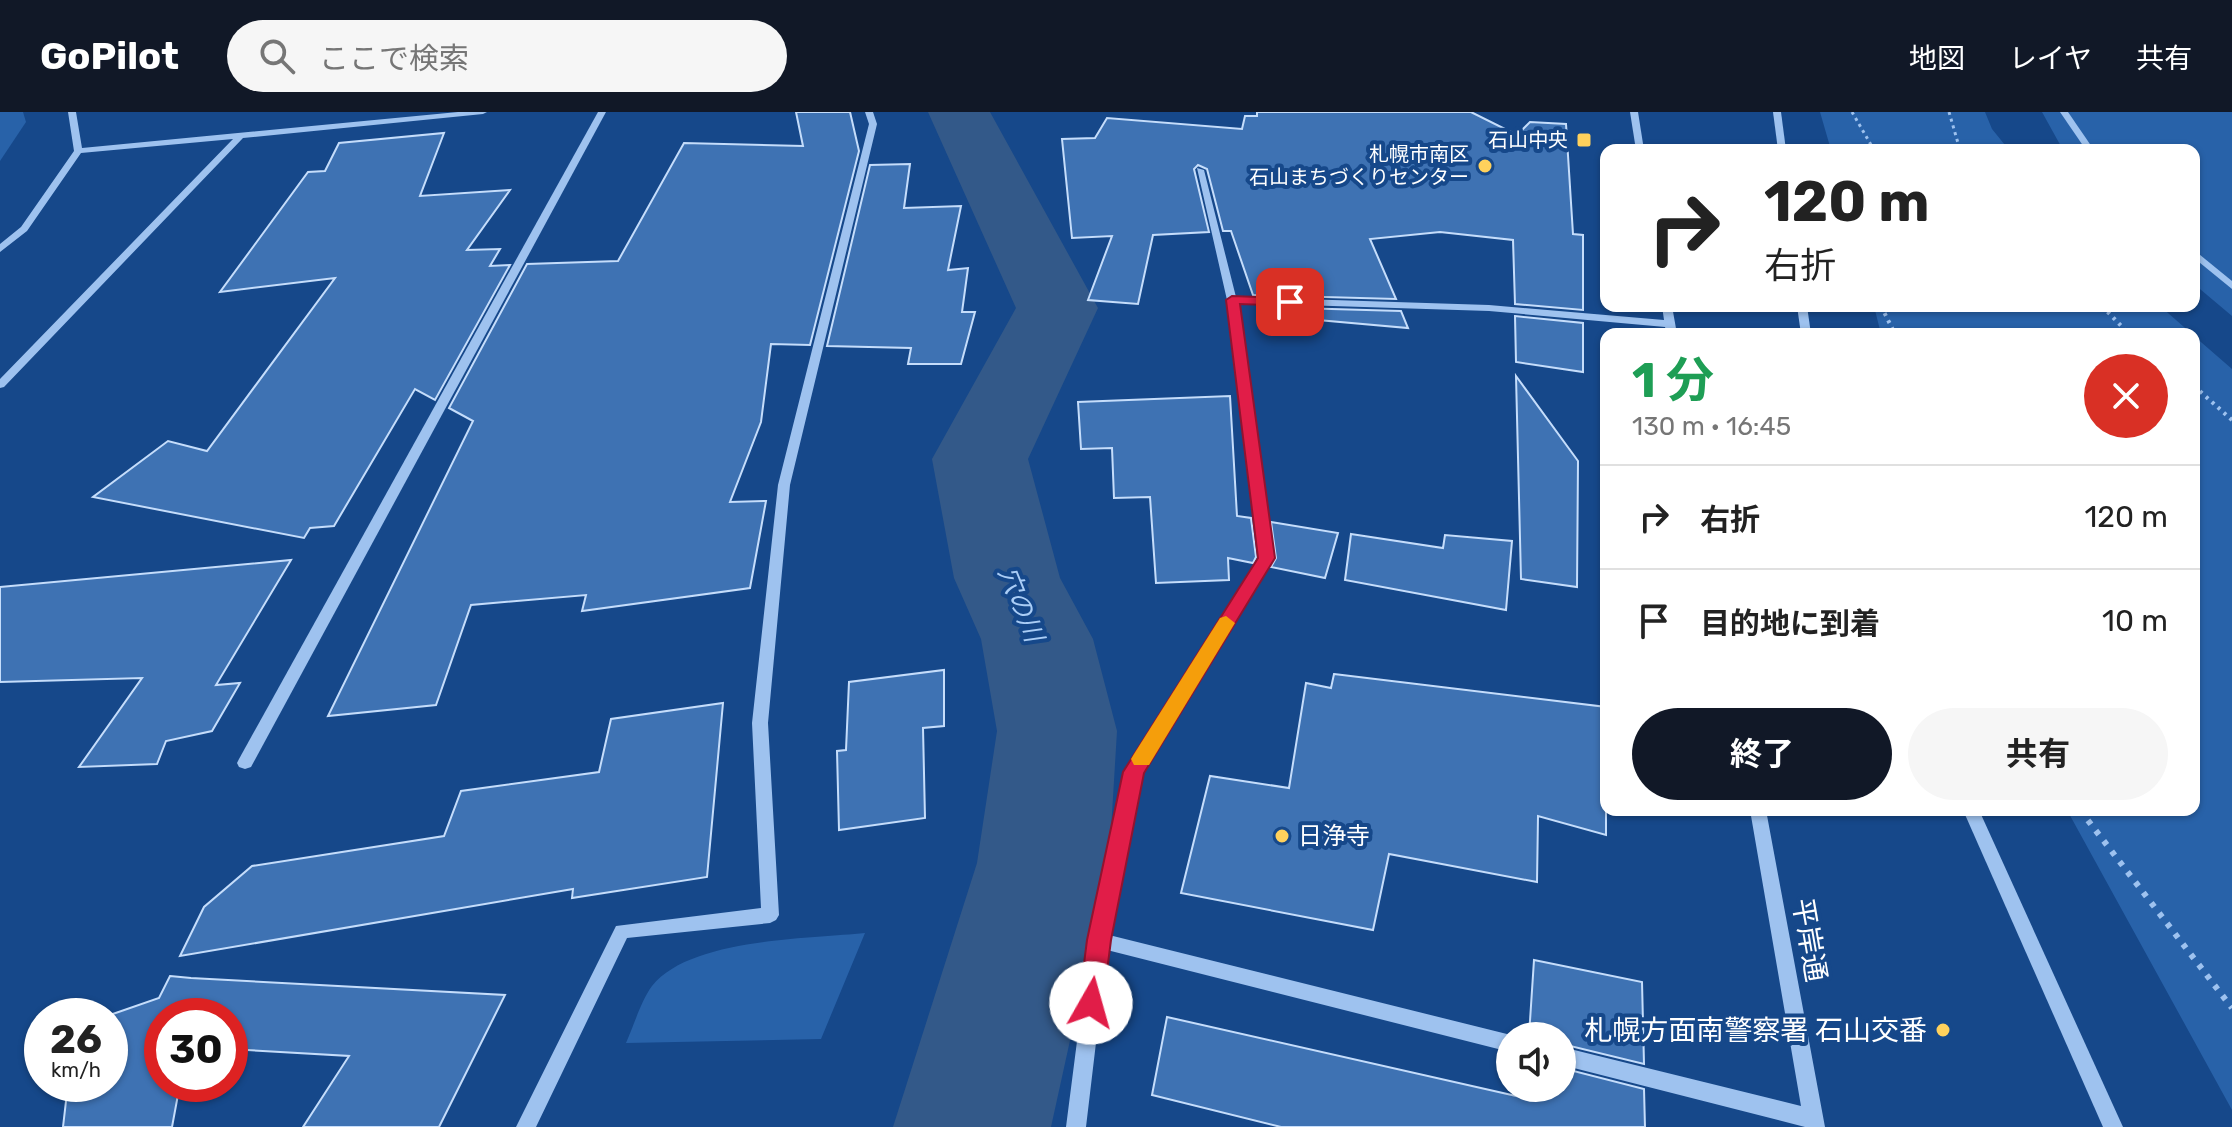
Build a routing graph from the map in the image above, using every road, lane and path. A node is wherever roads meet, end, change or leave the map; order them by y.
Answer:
1 (72, 112) edge
2 (483, 112) edge
3 (602, 112) edge
4 (869, 112) edge
5 (1634, 112) edge
6 (1777, 112) edge
7 (1852, 112) edge
8 (1949, 112) edge
9 (2064, 112) edge
10 (412, 115) edge
11 (242, 134) junction
12 (1639, 144) edge
13 (1781, 144) edge
14 (1871, 144) edge
15 (1958, 144) edge
16 (2086, 144) edge
17 (78, 151) junction
18 (1200, 170) dead end
19 (0, 249) edge
20 (2200, 258) edge
21 (2232, 286) edge
22 (1232, 300) junction
23 (2108, 312) edge
24 (1662, 328) edge
25 (2123, 328) edge
26 (0, 385) edge
27 (2200, 391) edge
28 (2232, 420) edge
29 (245, 763) dead end
30 (1759, 816) edge
31 (1974, 816) edge
32 (2085, 816) edge
33 (1099, 940) junction
34 (2232, 1008) edge
35 (1496, 1039) edge
36 (1576, 1060) edge
37 (1815, 1123) edge
38 (526, 1127) edge
39 (1076, 1127) edge
40 (2113, 1127) edge

1 - 17 street
2 - 10 street
3 - 29 street
4 - 38 street
5 - 12 street
6 - 13 street
7 - 14 path
8 - 15 path
9 - 16 street
10 - 11 street
11 - 17 street
11 - 26 street
17 - 19 street
18 - 22 street
20 - 21 street
22 - 24 street
22 - 33 street
23 - 25 path
27 - 28 path
30 - 37 street, 平岸通
31 - 40 street
32 - 34 path
33 - 35 street
33 - 39 street
36 - 37 street

